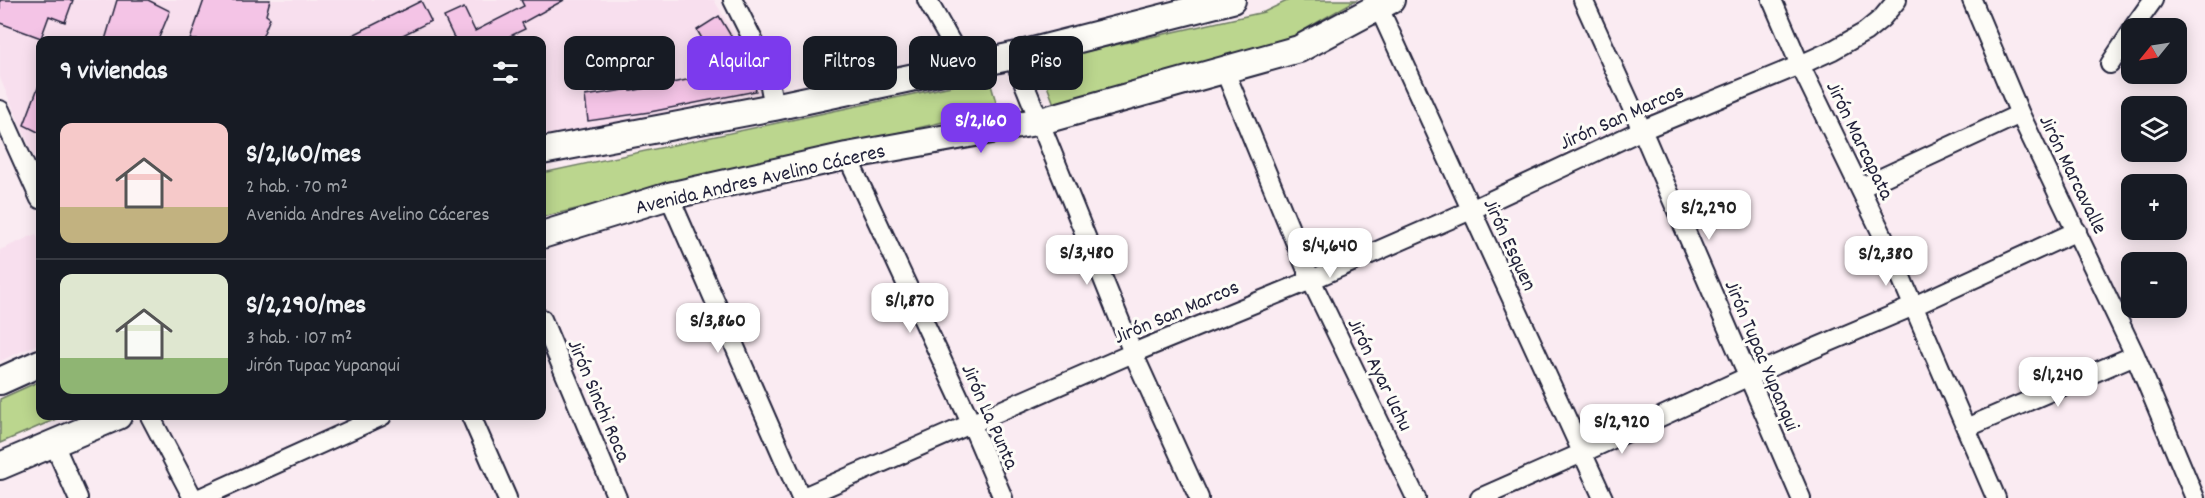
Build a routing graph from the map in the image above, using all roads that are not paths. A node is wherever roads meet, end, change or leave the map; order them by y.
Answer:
1 (733, 0) edge
2 (927, 0) edge
3 (1232, 0) edge
4 (1582, 0) edge
5 (1772, 0) edge
6 (1897, 0) edge
7 (1972, 0) edge
8 (2153, 0) edge
9 (1385, 4) edge
10 (2140, 18) edge
11 (947, 36) edge
12 (1083, 38) edge
13 (2121, 47) edge
14 (2110, 64) dead end
15 (1800, 65) junction
16 (1224, 69) junction
17 (909, 79) edge
18 (1028, 90) edge
19 (774, 107) junction
20 (0, 111) edge
21 (2020, 114) junction
22 (1041, 121) junction
23 (1642, 130) junction
24 (546, 150) edge
25 (848, 156) junction
26 (1860, 188) junction
27 (36, 191) edge
28 (669, 196) junction
29 (1471, 210) junction
30 (2077, 231) junction
31 (546, 234) edge
32 (1311, 280) junction
33 (1914, 306) junction
34 (546, 329) edge
35 (1133, 353) junction
36 (2135, 355) junction
37 (36, 365) edge
38 (1748, 377) junction
39 (0, 381) edge
40 (109, 420) edge
41 (152, 420) edge
42 (373, 420) edge
43 (473, 420) edge
44 (971, 423) junction
45 (1966, 428) junction
46 (54, 444) junction
47 (1582, 453) junction
48 (0, 466) edge
49 (2195, 495) edge
50 (78, 498) edge
51 (193, 498) edge
52 (200, 498) edge
53 (507, 498) edge
54 (617, 498) edge
55 (801, 498) edge
56 (1003, 498) edge
57 (1199, 498) edge
58 (1416, 498) edge
59 (1480, 498) edge
60 (1603, 498) edge
61 (1801, 498) edge
62 (1996, 498) edge

1 - 19 street
2 - 11 street
3 - 12 main road
4 - 23 street, Jirón Tupac Yupanqui
5 - 15 street, Jirón Marcapata
6 - 15 street, Jirón San Marcos
7 - 21 street, Jirón Marcavalle
8 - 10 street
9 - 16 main road, Avenida Andres Avelino Cáceres
9 - 29 street, Jirón Esquen
13 - 14 street
15 - 23 street, Jirón San Marcos
15 - 26 street, Jirón Marcapata
16 - 22 main road, Avenida Andres Avelino Cáceres
16 - 32 street, Jirón Ayar Uchu
17 - 19 main road
18 - 22 street
19 - 24 main road
20 - 27 street
21 - 26 street
21 - 30 street, Jirón Marcavalle
22 - 25 main road, Avenida Andres Avelino Cáceres
22 - 35 street
23 - 29 street, Jirón San Marcos
23 - 38 street, Jirón Tupac Yupanqui
25 - 28 main road, Avenida Andres Avelino Cáceres
25 - 44 street, Jirón La Punta
26 - 33 street, Jirón Marcapata
28 - 31 main road, Avenida Andres Avelino Cáceres
28 - 55 street
29 - 32 street, Jirón San Marcos
29 - 47 street, Jirón Esquen
30 - 33 street
30 - 36 street, Jirón Marcavalle
32 - 35 street, Jirón San Marcos
32 - 58 street, Jirón Ayar Uchu
33 - 38 street
33 - 45 street, Jirón Marcapata
34 - 54 street, Jirón Sinchi Roca
35 - 44 street, Jirón San Marcos
35 - 57 street
36 - 45 street
36 - 49 street, Jirón Marcavalle
37 - 39 main road
38 - 47 street
38 - 61 street, Jirón Tupac Yupanqui
40 - 46 main road
41 - 51 street
42 - 52 street
43 - 53 street
44 - 55 street, Jirón San Marcos
44 - 56 street, Jirón La Punta
45 - 62 street, Jirón Marcapata
46 - 48 main road
46 - 50 street
47 - 59 street
47 - 60 street, Jirón Esquen

